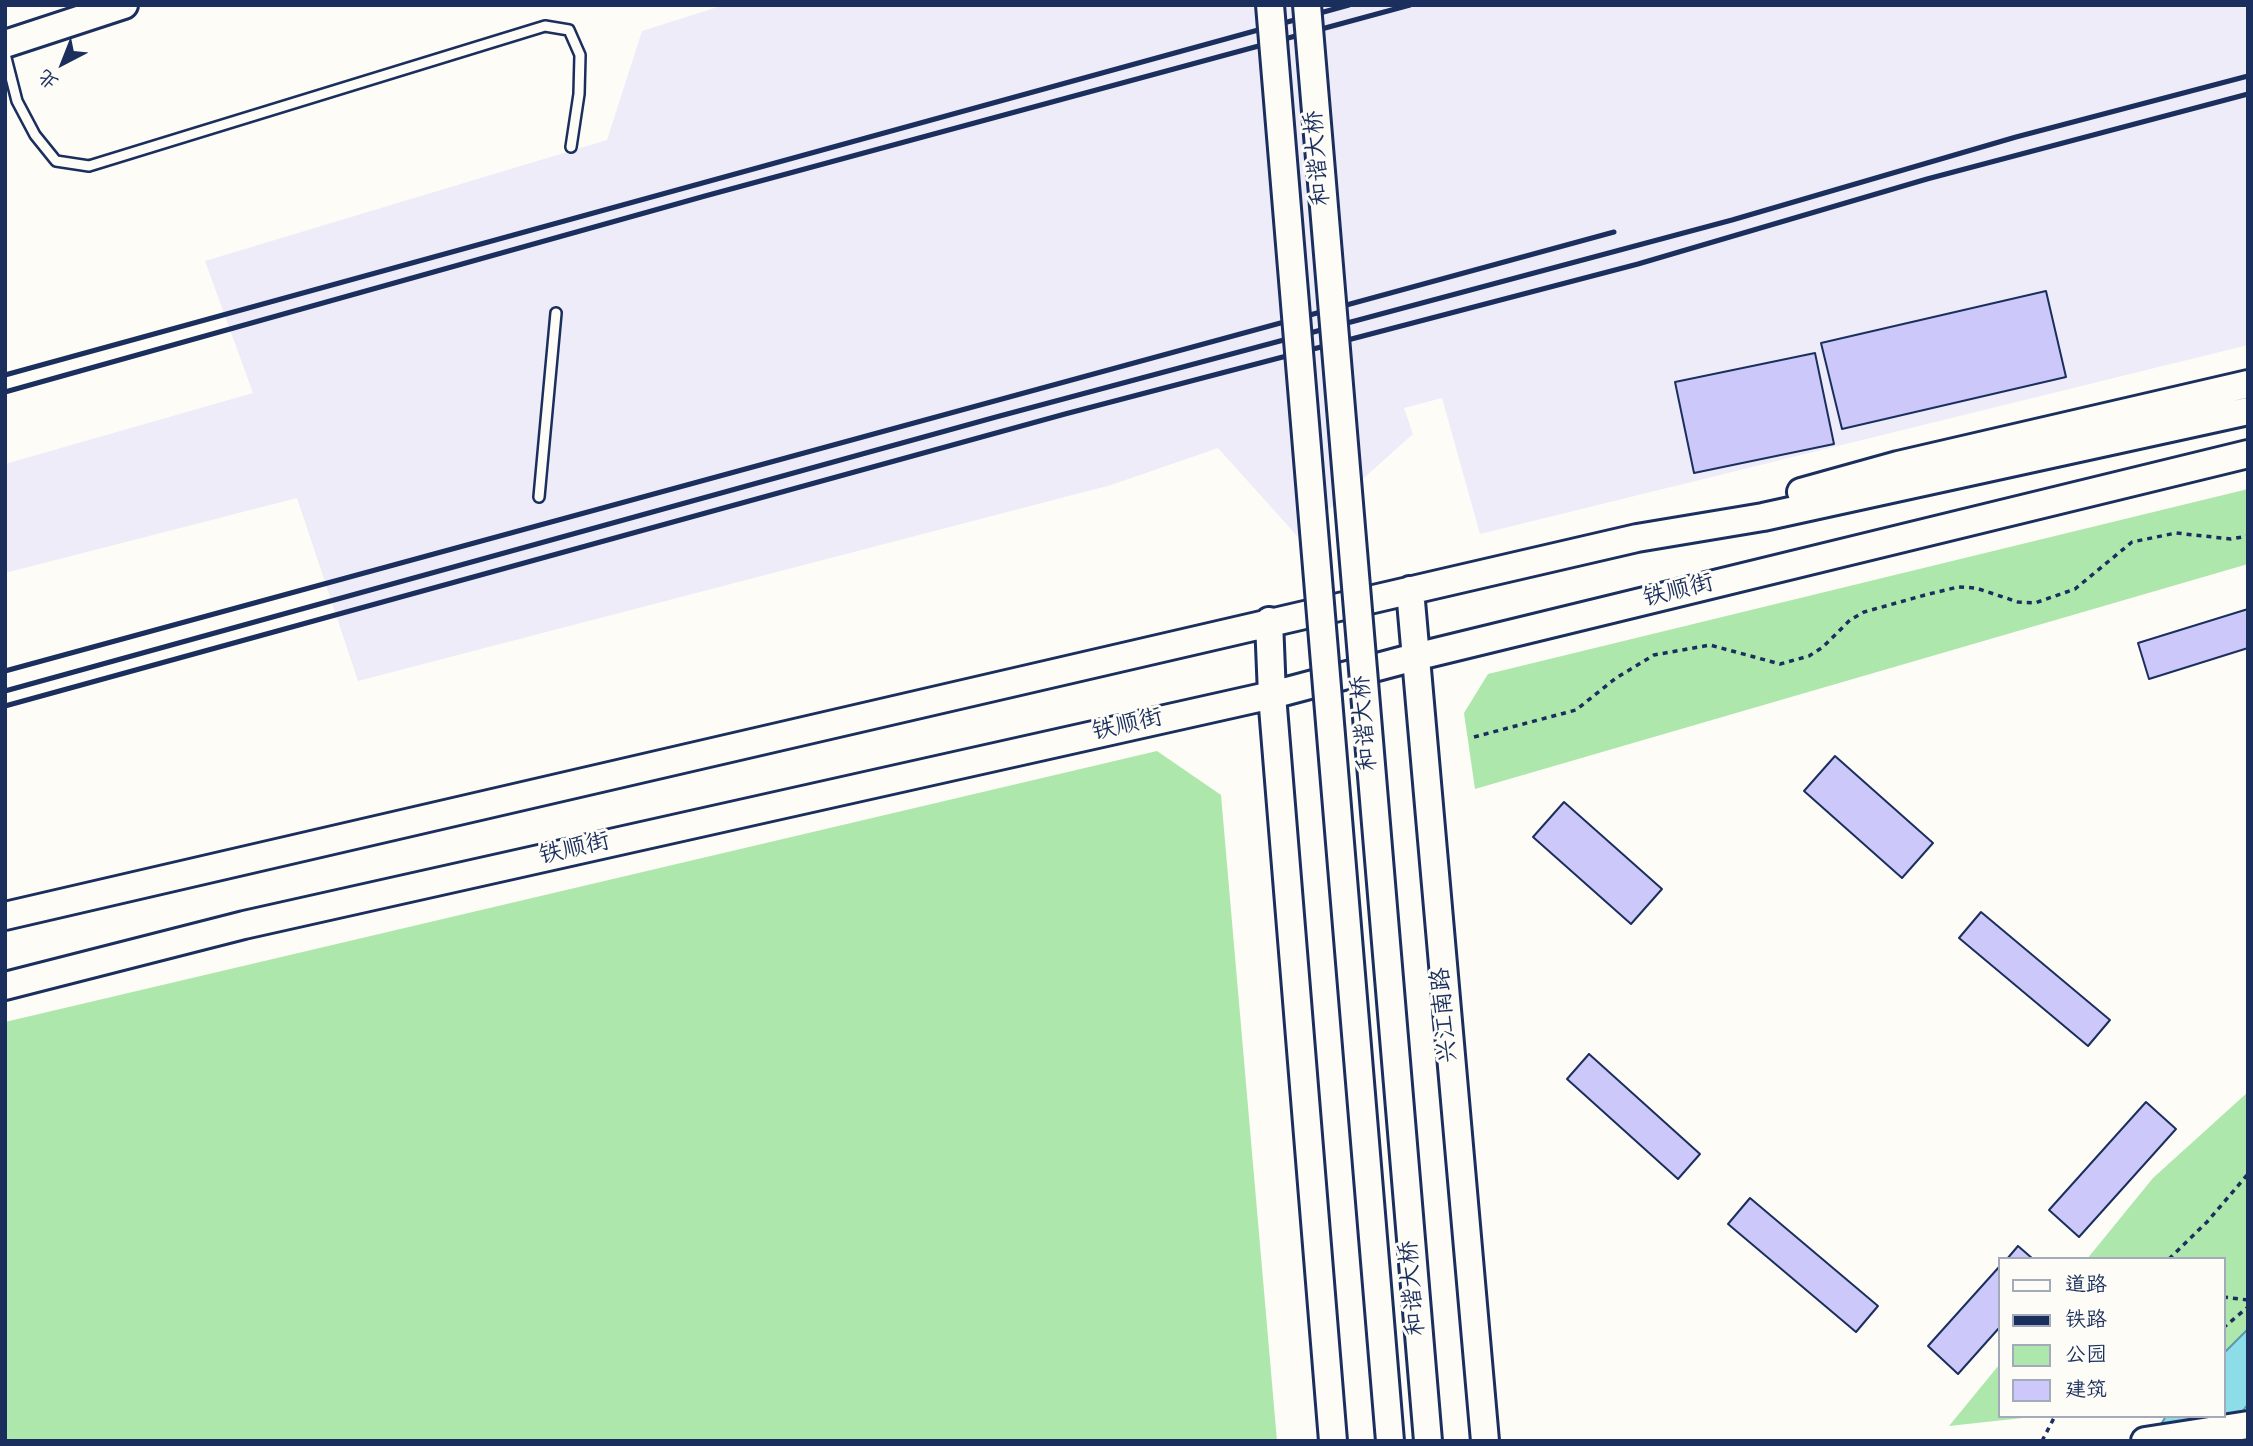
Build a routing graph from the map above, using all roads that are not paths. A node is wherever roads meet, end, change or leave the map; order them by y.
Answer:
1 (124, 5) edge
2 (1270, 5) edge
3 (1307, 5) edge
4 (5, 44) edge
5 (5, 54) edge
6 (571, 147) dead end
7 (556, 313) dead end
8 (2248, 384) edge
9 (2248, 411) edge
10 (2248, 454) edge
11 (539, 497) dead end
12 (1637, 538) junction
13 (1410, 590) junction
14 (1269, 621) junction
15 (1415, 657) junction
16 (1272, 695) junction
17 (5, 916) edge
18 (5, 986) edge
19 (2248, 1425) edge
20 (1332, 1441) edge
21 (1390, 1441) edge
22 (1428, 1441) edge
23 (1485, 1441) edge
24 (2145, 1441) edge

1 - 4 main road
2 - 21 main road, 和谐大桥, bridge
3 - 22 main road, 和谐大桥, bridge
5 - 6 lane
7 - 11 lane
8 - 12 main road
9 - 12 main road
10 - 15 main road, 铁顺街
12 - 13 main road
13 - 14 main road
13 - 15 main road, 兴江南路
14 - 16 main road
14 - 17 main road
15 - 16 main road, 铁顺街
15 - 23 main road, 兴江南路
16 - 18 main road, 铁顺街
16 - 20 main road
19 - 24 main road

